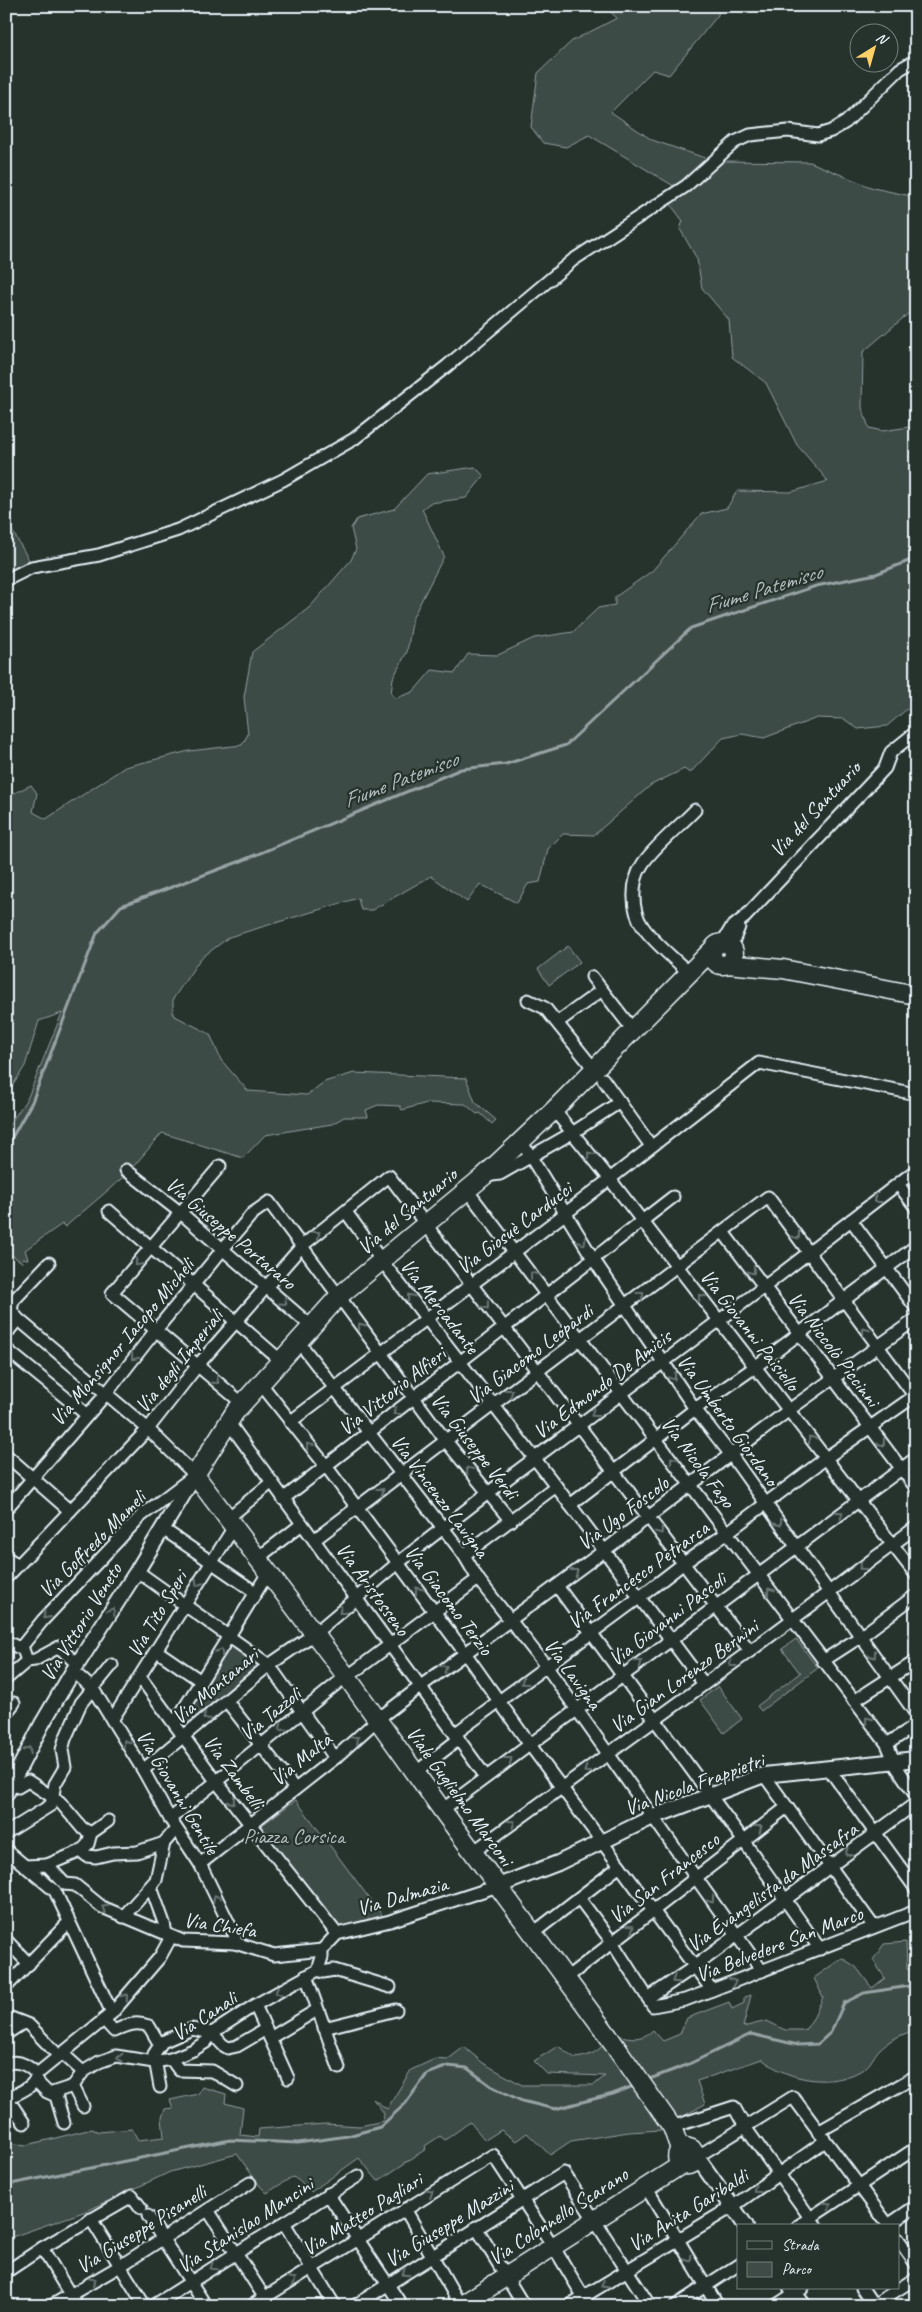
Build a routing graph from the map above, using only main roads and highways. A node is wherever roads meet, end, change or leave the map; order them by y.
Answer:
1 (724, 953) junction
2 (916, 994) edge
3 (665, 997) junction
4 (196, 1475) joint
5 (688, 2156) joint
6 (461, 2306) edge

1 - 2 main road
1 - 3 main road, Via del Santuario
1 - 3 main road, Via del Santuario
3 - 4 main road, Via del Santuario
4 - 5 main road, Viale Guglielmo Marconi
5 - 6 main road, Via Colonnello Scarano

